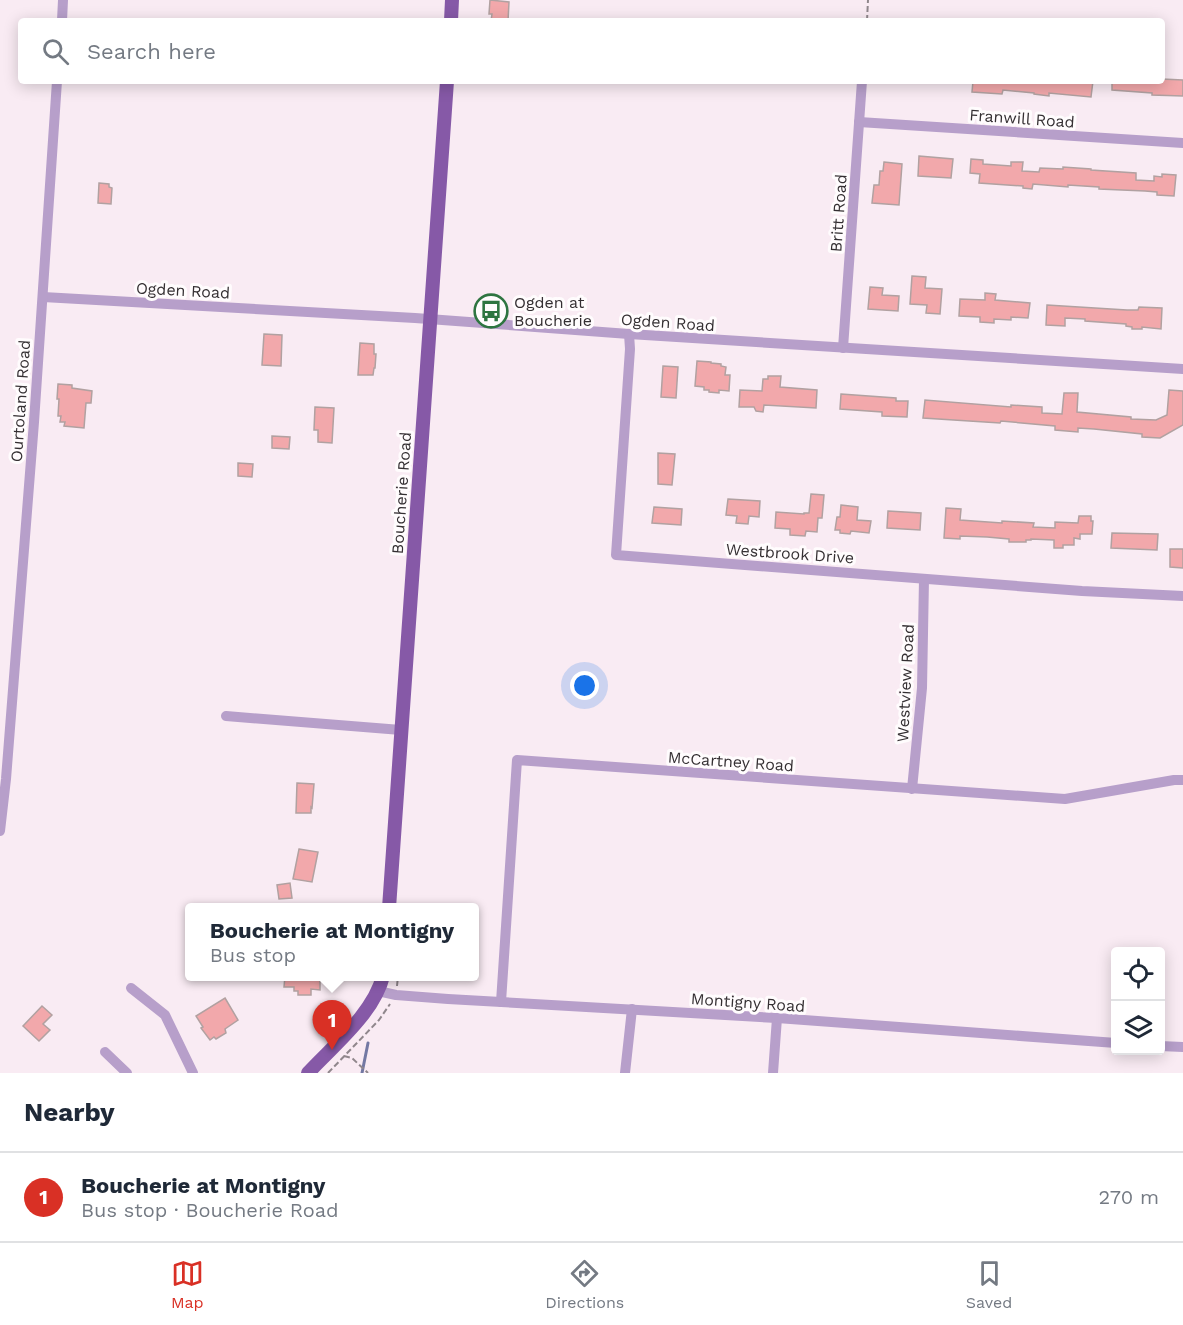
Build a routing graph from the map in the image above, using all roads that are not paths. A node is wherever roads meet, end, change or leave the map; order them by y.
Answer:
1 (63, 0) edge
2 (452, 0) edge
3 (62, 18) edge
4 (451, 18) edge
5 (57, 84) edge
6 (447, 84) edge
7 (862, 84) edge
8 (859, 122) junction
9 (1183, 143) edge
10 (43, 297) junction
11 (430, 319) junction
12 (629, 334) junction
13 (843, 348) junction
14 (1183, 369) edge
15 (924, 579) junction
16 (1183, 596) edge
17 (226, 716) dead end
18 (401, 730) junction
19 (1183, 780) edge
20 (912, 789) junction
21 (0, 831) edge
22 (389, 903) edge
23 (381, 981) edge
24 (131, 988) dead end
25 (378, 991) junction
26 (501, 1002) junction
27 (632, 1009) junction
28 (777, 1018) junction
29 (1111, 1043) edge
30 (1165, 1046) edge
31 (1183, 1047) edge
32 (105, 1052) dead end
33 (128, 1073) edge
34 (193, 1073) edge
35 (308, 1073) edge
36 (625, 1073) edge
37 (773, 1073) edge

1 - 3 street
2 - 4 main road
5 - 10 street, Ourtoland Road
6 - 11 main road, Boucherie Road
7 - 8 street, Britt Road
8 - 9 street, Franwill Road
8 - 13 street, Britt Road
10 - 11 street, Ogden Road
10 - 21 street, Ourtoland Road
11 - 12 street, Ogden Road
11 - 18 main road, Boucherie Road
12 - 13 street, Ogden Road
12 - 15 street, Westbrook Drive
13 - 14 street, Ogden Road
15 - 16 street, Westbrook Drive
15 - 20 street, Westview Road
17 - 18 street
18 - 22 main road, Boucherie Road
19 - 20 street, McCartney Road
20 - 26 street, McCartney Road
23 - 25 main road
24 - 34 street
25 - 26 street, Montigny Road
25 - 35 main road
26 - 27 street, Montigny Road
27 - 28 street, Montigny Road
27 - 36 street
28 - 29 street, Montigny Road
28 - 37 street
30 - 31 street
32 - 33 street

